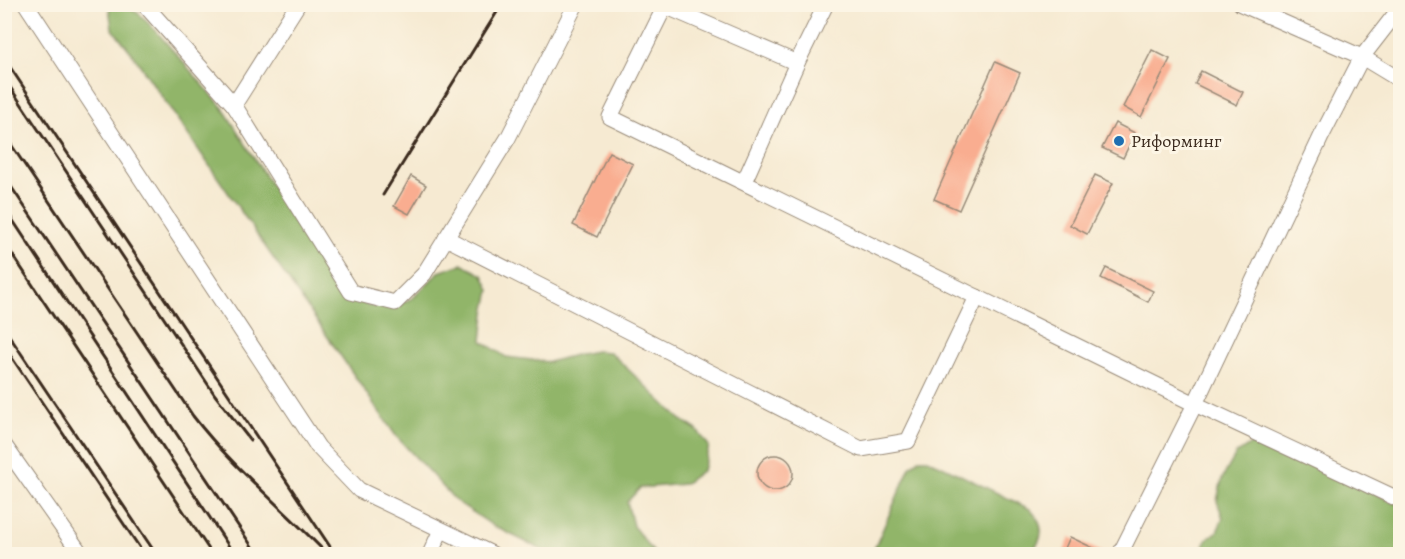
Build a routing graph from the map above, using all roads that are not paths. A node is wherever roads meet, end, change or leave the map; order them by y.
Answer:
1 (26, 4) edge
2 (144, 4) edge
3 (298, 4) edge
4 (576, 4) edge
5 (826, 4) edge
6 (1240, 4) edge
7 (1401, 8) edge
8 (1362, 57) junction
9 (797, 63) junction
10 (1401, 81) edge
11 (234, 105) junction
12 (744, 182) junction
13 (446, 238) junction
14 (977, 297) junction
15 (1195, 404) junction
16 (4, 445) edge
17 (1401, 500) edge
18 (441, 530) junction
19 (81, 555) edge
20 (430, 555) edge
21 (492, 555) edge
22 (1120, 555) edge

1 - 18 lane
2 - 11 lane
3 - 11 lane
4 - 13 lane
5 - 9 lane
6 - 8 lane
7 - 8 lane
8 - 10 lane
8 - 15 lane
9 - 12 lane
9 - 12 lane
11 - 13 lane
12 - 14 lane
13 - 14 lane
14 - 15 lane
15 - 17 lane
15 - 22 lane
16 - 19 lane
18 - 20 lane
18 - 21 lane

